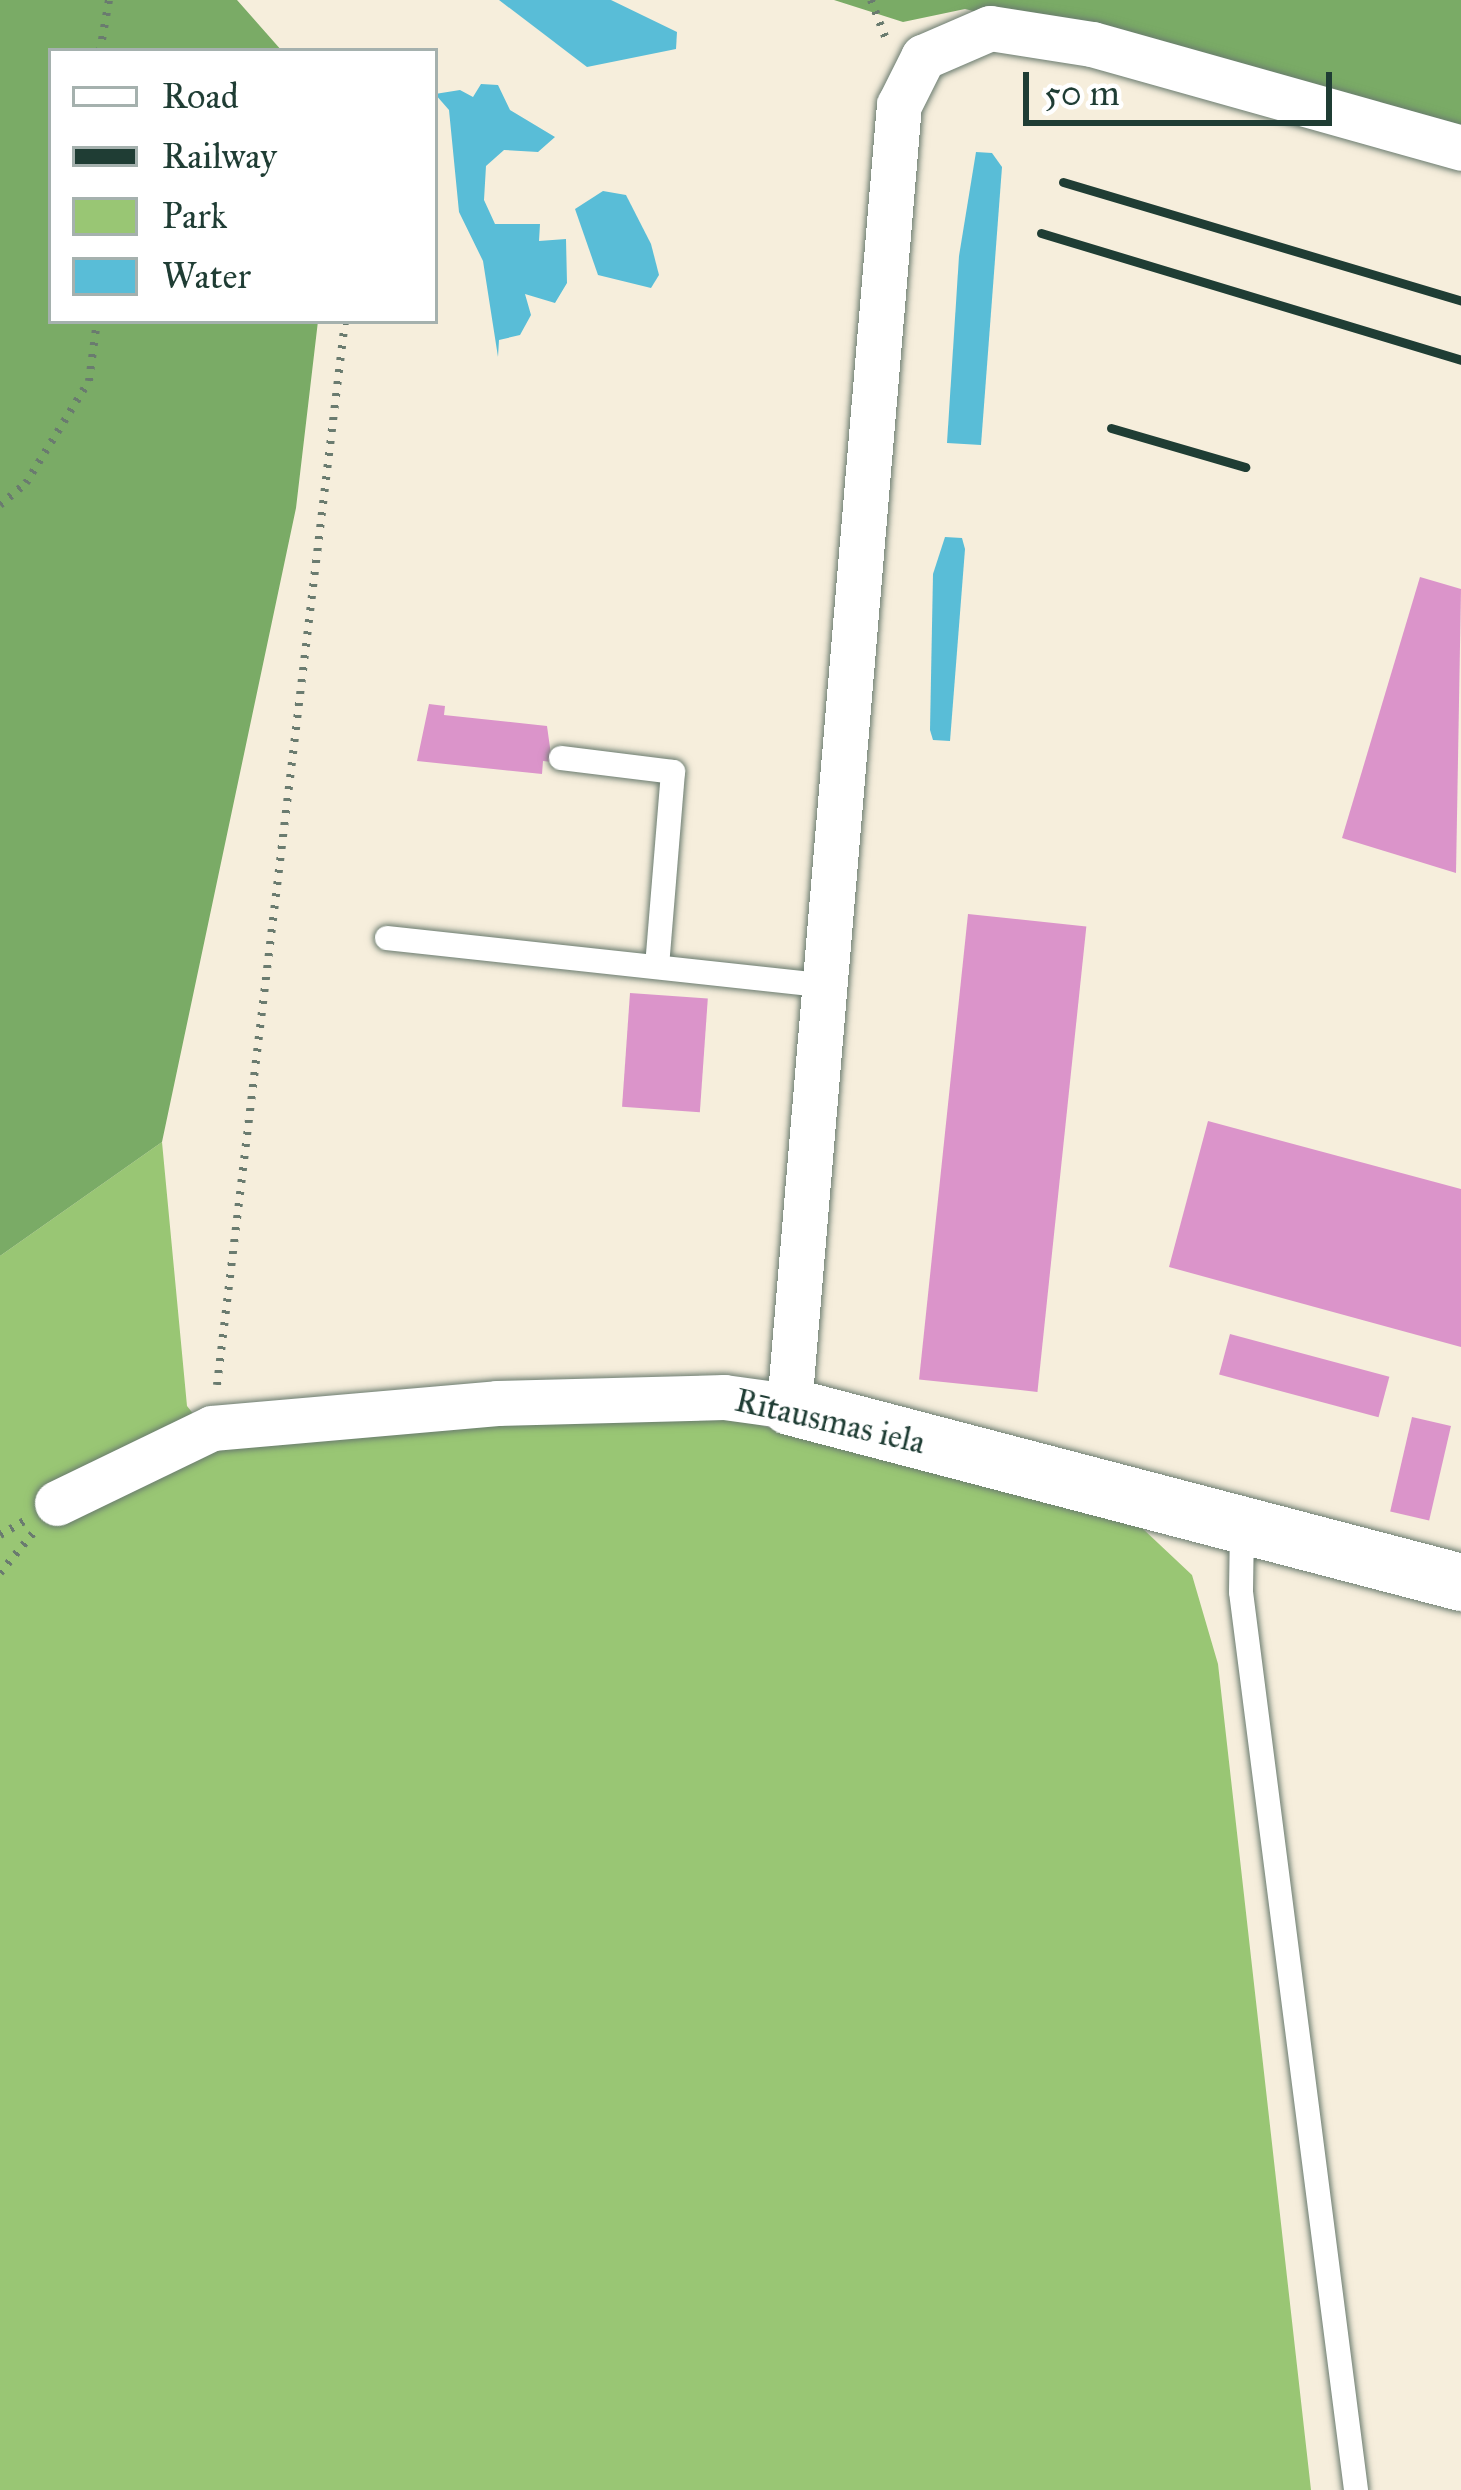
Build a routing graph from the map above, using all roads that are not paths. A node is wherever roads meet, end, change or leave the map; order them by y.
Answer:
1 (1461, 148) edge
2 (561, 758) dead end
3 (387, 938) dead end
4 (657, 966) junction
5 (826, 986) junction
6 (789, 1406) junction
7 (57, 1503) dead end
8 (1242, 1527) junction
9 (1461, 1582) edge
10 (1356, 2490) edge

1 - 5 street
2 - 4 lane
3 - 4 lane
4 - 5 lane
5 - 6 street
6 - 7 street, Rītausmas iela
6 - 8 street, Rītausmas iela
8 - 9 street, Rītausmas iela
8 - 10 lane

